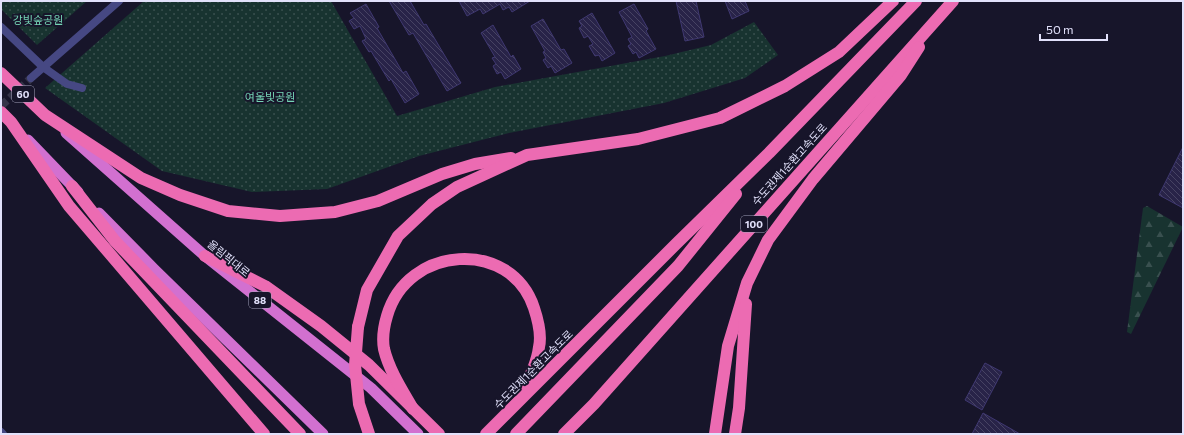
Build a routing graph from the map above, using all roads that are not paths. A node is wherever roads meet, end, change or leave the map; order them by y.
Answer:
1 (119, 1) edge
2 (893, 1) edge
3 (916, 1) edge
4 (953, 1) edge
5 (941, 13) junction
6 (1, 27) edge
7 (43, 67) junction
8 (1, 73) edge
9 (31, 78) tunnel mouth
10 (82, 88) dead end
11 (1, 112) edge
12 (45, 115) junction
13 (11, 122) junction
14 (770, 153) junction
15 (527, 155) junction
16 (72, 186) junction
17 (205, 256) junction
18 (747, 283) junction
19 (517, 403) junction
20 (413, 409) junction
21 (264, 434) edge
22 (300, 434) edge
23 (323, 434) edge
24 (369, 434) edge
25 (418, 434) edge
26 (439, 434) edge
27 (486, 434) edge
28 (516, 434) edge
29 (564, 434) edge
30 (715, 434) edge
31 (735, 434) edge

1 - 7 street
2 - 15 highway
3 - 14 highway, 수도권제1순환고속도로
4 - 5 highway, 수도권제1순환고속도로 / 100
5 - 18 highway
5 - 29 highway, 수도권제1순환고속도로 / 100
6 - 7 street
7 - 9 street
7 - 10 street
8 - 12 highway, 60
11 - 13 highway, 60
12 - 15 highway
12 - 17 highway, 올림픽대로 / 88
13 - 16 highway
13 - 21 highway
14 - 19 highway, 수도권제1순환고속도로
14 - 28 highway, 수도권제1순환고속도로
15 - 24 highway, bridge
16 - 22 highway
16 - 23 highway
17 - 20 highway
17 - 25 highway, 올림픽대로 / 88
18 - 30 highway
18 - 31 highway
19 - 20 highway
19 - 27 highway, 수도권제1순환고속도로
20 - 26 highway

